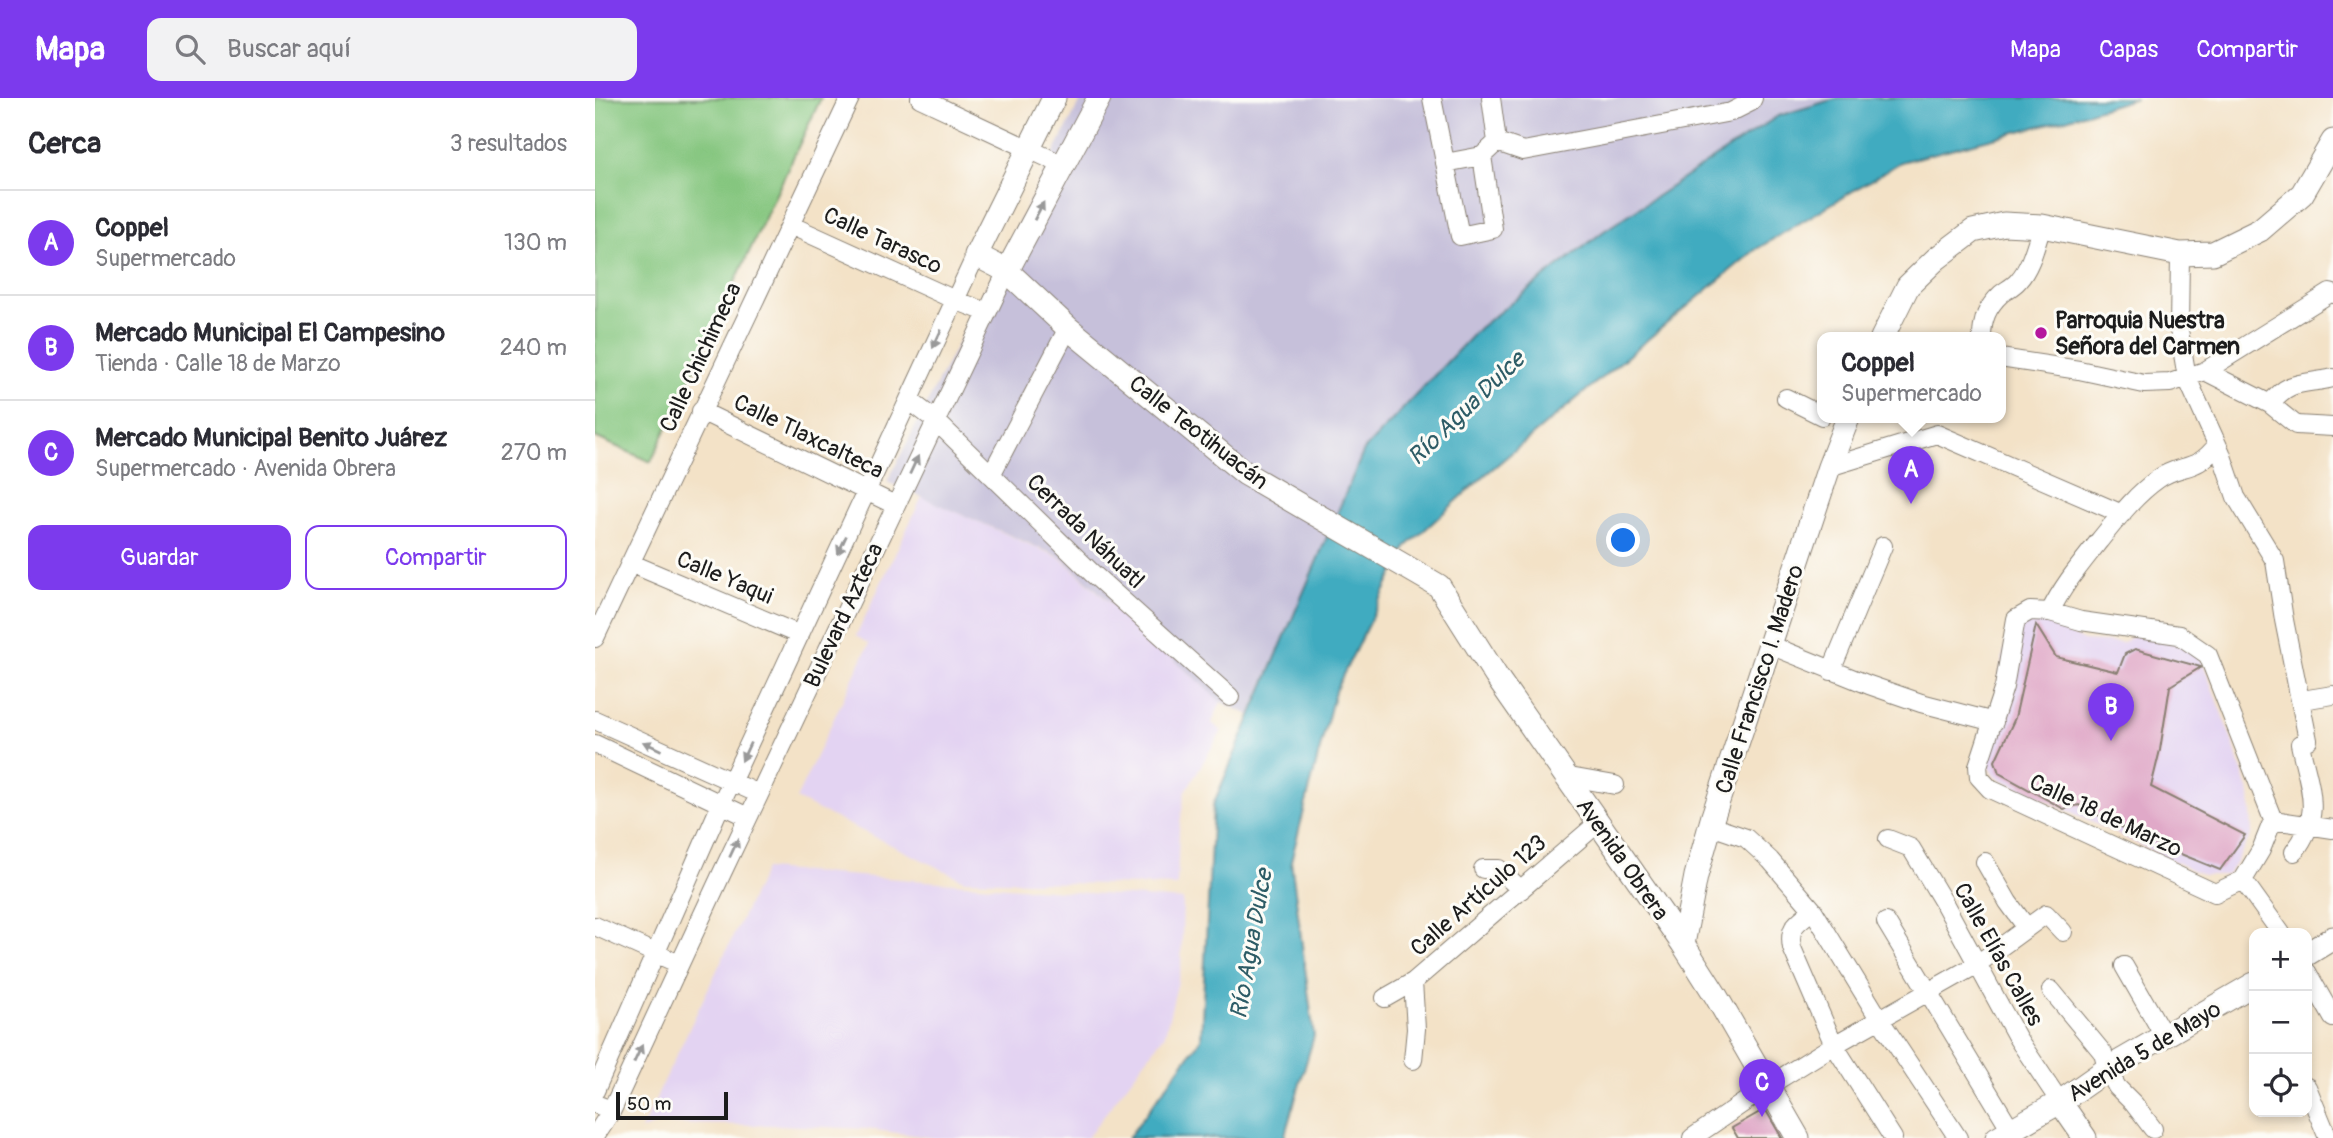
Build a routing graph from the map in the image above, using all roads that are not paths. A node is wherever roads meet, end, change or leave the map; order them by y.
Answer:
1 (850, 98) edge
2 (920, 98) edge
3 (1054, 98) edge
4 (1099, 98) edge
5 (1432, 98) edge
6 (1491, 98) edge
7 (1753, 98) edge
8 (2333, 141) edge
9 (1497, 142) junction
10 (1028, 148) junction
11 (1482, 156) junction
12 (1445, 163) junction
13 (1063, 165) junction
14 (790, 225) junction
15 (2042, 226) junction
16 (2180, 254) junction
17 (976, 255) junction
18 (1007, 271) junction
19 (2333, 294) edge
20 (955, 300) junction
21 (986, 312) junction
22 (1068, 328) junction
23 (1885, 332) edge
24 (1982, 332) edge
25 (2006, 359) edge
26 (2205, 371) junction
27 (2186, 377) junction
28 (2333, 378) edge
29 (1786, 398) dead end
30 (909, 400) junction
31 (2270, 404) junction
32 (701, 411) junction
33 (1817, 414) edge
34 (935, 420) junction
35 (1840, 423) edge
36 (1940, 426) edge
37 (2333, 427) edge
38 (2217, 445) junction
39 (1829, 467) junction
40 (991, 475) junction
41 (867, 491) junction
42 (895, 505) junction
43 (2122, 514) junction
44 (1883, 546) dead end
45 (630, 563) junction
46 (1439, 586) joint
47 (815, 603) junction
48 (2050, 612) junction
49 (843, 616) junction
50 (800, 635) junction
51 (595, 638) edge
52 (1770, 645) junction
53 (789, 658) junction
54 (1831, 671) junction
55 (817, 672) junction
56 (2333, 695) edge
57 (1230, 697) dead end
58 (2302, 701) junction
59 (595, 720) edge
60 (1994, 722) junction
61 (595, 744) edge
62 (1564, 776) junction
63 (731, 782) junction
64 (1615, 785) dead end
65 (759, 794) junction
66 (721, 804) junction
67 (748, 817) junction
68 (2273, 820) junction
69 (1598, 823) junction
70 (1711, 826) junction
71 (2310, 826) junction
72 (2333, 829) edge
73 (1888, 839) dead end
74 (2294, 852) dead end
75 (1985, 862) dead end
76 (1483, 869) dead end
77 (2243, 880) junction
78 (1521, 890) junction
79 (1813, 910) junction
80 (1886, 922) dead end
81 (595, 926) edge
82 (2027, 928) junction
83 (2277, 928) edge
84 (2063, 932) dead end
85 (2333, 938) edge
86 (1683, 944) junction
87 (2312, 951) edge
88 (654, 954) junction
89 (679, 964) junction
90 (1976, 965) junction
91 (2125, 966) dead end
92 (2312, 980) edge
93 (1413, 982) junction
94 (2249, 987) edge
95 (2051, 990) dead end
96 (1929, 992) junction
97 (1385, 998) dead end
98 (2332, 1012) edge
99 (1880, 1020) junction
100 (2164, 1036) junction
101 (1834, 1045) junction
102 (1413, 1060) dead end
103 (2107, 1069) junction
104 (1768, 1086) junction
105 (595, 1091) edge
106 (2312, 1099) edge
107 (2060, 1102) junction
108 (604, 1107) edge
109 (2153, 1129) dead end
110 (2008, 1135) edge
111 (595, 1136) edge
112 (1692, 1138) edge
113 (1798, 1138) edge
114 (1893, 1138) edge
115 (1958, 1138) edge
116 (2085, 1138) edge
117 (2328, 1138) edge

1 - 14 street, Calle Chichimeca
2 - 10 street
3 - 10 street, Bulevard Azteca
4 - 13 street, Bulevard Azteca
5 - 12 street
6 - 9 street
7 - 9 street
8 - 16 street
9 - 11 street
10 - 13 street
10 - 17 street, Bulevard Azteca
11 - 12 street
11 - 12 street
18 -> 13 street, Bulevard Azteca
14 - 20 street, Calle Tarasco
14 - 32 street, Calle Chichimeca
15 - 16 street
15 - 23 street
15 - 24 street
16 - 27 street
17 - 18 street, Calle Teotihuacán
17 - 20 street, Bulevard Azteca
18 - 21 street, Bulevard Azteca
18 - 22 street, Calle Teotihuacán
19 - 26 street
20 - 21 street, Calle Tarasco
20 -> 30 street, Bulevard Azteca
21 - 34 street, Bulevard Azteca
22 - 40 street
22 - 46 street, Calle Teotihuacán
25 - 27 street
26 - 27 street
26 - 31 street
27 - 38 street
28 - 31 street
29 - 33 street
30 - 34 street, Cerrada Náhuatl
30 - 41 street, Bulevard Azteca
31 - 37 street
32 - 41 street, Calle Tlaxcalteca
32 - 45 street, Calle Chichimeca
34 - 40 street, Cerrada Náhuatl
42 -> 34 street, Bulevard Azteca
35 - 39 street, Calle Francisco I. Madero
36 - 39 street
36 - 43 street
38 - 43 street
38 - 58 street
39 - 52 street, Calle Francisco I. Madero
40 - 57 street, Cerrada Náhuatl
41 - 42 street, Calle Tlaxcalteca
41 -> 47 street, Bulevard Azteca
42 - 49 street, Bulevard Azteca
43 - 48 street
44 - 54 street
45 - 50 street, Calle Yaqui
45 - 51 street, Calle Chichimeca
46 - 62 street, Avenida Obrera
47 - 49 street
47 - 50 street, Bulevard Azteca
48 - 60 street
48 - 68 street
49 - 55 street, Bulevard Azteca
50 - 53 street, Bulevard Azteca
52 - 54 street
52 - 70 street, Calle Francisco I. Madero
53 - 55 street
53 -> 63 street, Bulevard Azteca
54 - 60 street
55 - 65 street, Bulevard Azteca
56 - 58 street
58 - 71 street
63 -> 59 street
60 - 77 street, Calle 18 de Marzo
61 - 66 street
62 - 64 street
62 - 69 street, Avenida Obrera
63 - 65 street
63 - 66 street, Bulevard Azteca
65 - 67 street, Bulevard Azteca
66 - 67 street
66 - 88 street, Bulevard Azteca
89 -> 67 street, Bulevard Azteca
68 - 71 street
68 - 77 street
69 - 78 street, Calle Artículo 123
69 - 86 street, Avenida Obrera
70 - 79 street
70 - 86 street, Calle Francisco I. Madero
71 - 72 street
71 - 74 street
73 - 90 street, Calle Elías Calles
75 - 82 street
76 - 78 street
77 - 83 street
78 - 93 street, Calle Artículo 123
79 - 99 street
79 - 101 street
80 - 96 street
81 - 88 street
82 - 84 street
82 - 90 street
85 - 87 street
86 - 104 street, Avenida Obrera
88 - 89 street
88 - 105 street, Bulevard Azteca
108 -> 89 street, Bulevard Azteca
90 - 96 street
90 - 107 street, Calle Elías Calles
91 - 100 street
92 - 98 street
93 - 97 street, Calle Artículo 123
93 - 102 street
94 - 100 street, Avenida 5 de Mayo
95 - 103 street
96 - 99 street
96 - 110 street
99 - 101 street
99 - 115 street
100 - 103 street, Avenida 5 de Mayo
101 - 104 street
101 - 114 street
103 - 107 street, Avenida 5 de Mayo
103 - 109 street
104 - 112 street
104 - 113 street, Avenida Obrera
106 - 117 street
107 - 110 street, Avenida 5 de Mayo
107 - 116 street
108 - 111 street, Bulevard Azteca

